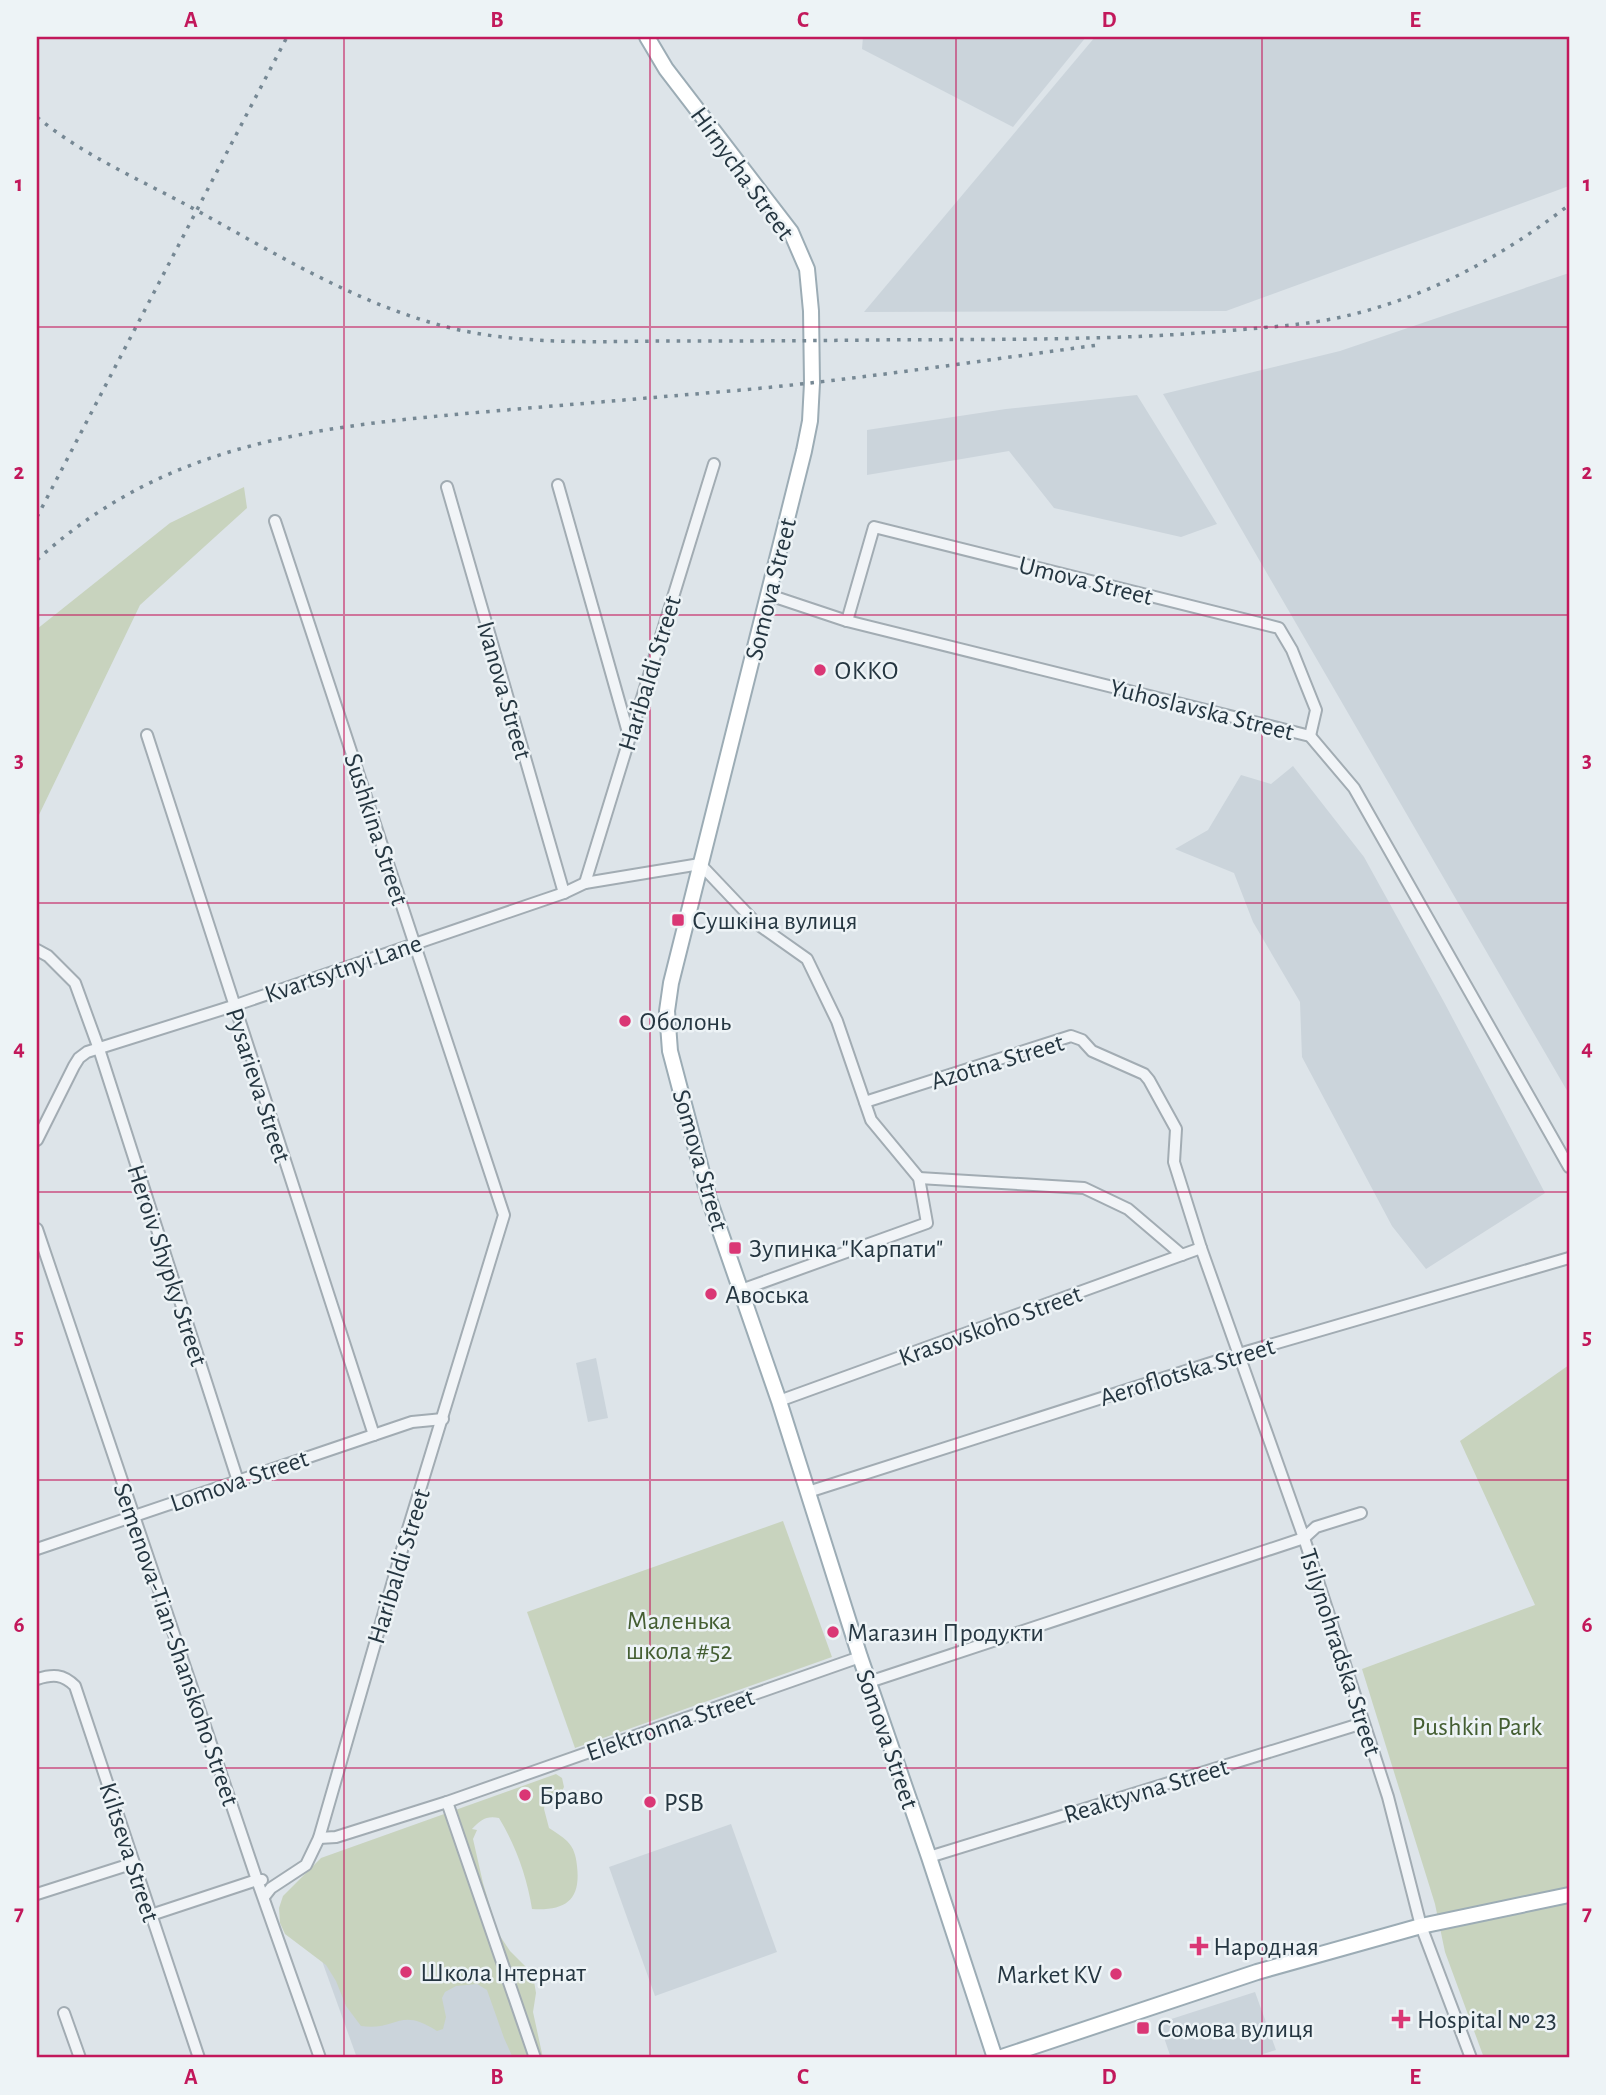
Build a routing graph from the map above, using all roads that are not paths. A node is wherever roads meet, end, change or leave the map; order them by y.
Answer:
1 (647, 37) edge
2 (714, 464) dead end
3 (558, 485) dead end
4 (796, 486) joint
5 (447, 487) dead end
6 (275, 522) dead end
7 (769, 595) junction
8 (846, 621) junction
9 (146, 735) dead end
10 (629, 736) junction
11 (1310, 736) junction
12 (700, 864) junction
13 (585, 883) junction
14 (564, 893) junction
15 (415, 944) junction
16 (37, 950) edge
17 (233, 1006) junction
18 (99, 1049) junction
19 (864, 1102) junction
20 (37, 1140) edge
21 (1569, 1167) edge
22 (919, 1178) junction
23 (504, 1215) joint
24 (37, 1228) edge
25 (1201, 1248) junction
26 (1182, 1255) junction
27 (1569, 1258) edge
28 (741, 1290) junction
29 (1239, 1354) junction
30 (779, 1401) junction
31 (443, 1419) junction
32 (374, 1434) junction
33 (238, 1480) junction
34 (808, 1492) junction
35 (1361, 1513) dead end
36 (133, 1516) junction
37 (1304, 1538) junction
38 (37, 1549) edge
39 (860, 1657) junction
40 (37, 1679) edge
41 (869, 1682) junction
42 (1363, 1723) junction
43 (447, 1802) junction
44 (319, 1839) junction
45 (929, 1857) junction
46 (134, 1863) junction
47 (257, 1880) junction
48 (278, 1883) junction
49 (37, 1894) edge
50 (1569, 1895) edge
51 (264, 1897) junction
52 (151, 1915) junction
53 (1421, 1927) junction
54 (64, 2013) dead end
55 (80, 2058) edge
56 (199, 2058) edge
57 (320, 2058) edge
58 (536, 2058) edge
59 (997, 2058) edge
60 (1471, 2058) edge

1 - 4 main road, Hirnycha Street
2 - 10 street, Haribaldi Street
3 - 10 street
4 - 7 main road, Somova Street
5 - 14 street, Ivanova Street
6 - 15 street, Sushkina Street
7 - 8 street, Yuhoslavska Street
7 - 12 main road, Somova Street
8 - 11 street, Yuhoslavska Street
8 - 11 street, Umova Street
9 - 17 street, Pysarieva Street
10 - 13 street, Haribaldi Street
11 - 21 street, Yuhoslavska Street
12 - 13 street, Kvartsytnyi Lane
12 - 19 street
12 - 28 main road, Somova Street
13 - 14 street, Kvartsytnyi Lane
14 - 15 street, Kvartsytnyi Lane
15 - 17 street, Kvartsytnyi Lane
15 - 23 street, Sushkina Street
16 - 18 street, Heroiv Shypky Street
17 - 18 street, Kvartsytnyi Lane
17 - 32 street, Pysarieva Street
18 - 20 street, Kvartsytnyi Lane
18 - 33 street, Heroiv Shypky Street
19 - 22 street
19 - 25 street, Azotna Street
22 - 26 street
22 - 28 street
23 - 31 street, Haribaldi Street
24 - 36 street, Semenova-Tian-Shanskoho Street
25 - 26 street, Krasovskoho Street
25 - 29 street, Tsilynohradska Street
26 - 30 street, Krasovskoho Street
27 - 29 street, Aeroflotska Street
28 - 30 main road, Somova Street
29 - 34 street, Aeroflotska Street
29 - 37 street, Tsilynohradska Street
30 - 34 main road, Somova Street
31 - 32 street, Lomova Street
31 - 44 street, Haribaldi Street
32 - 33 street, Lomova Street
33 - 36 street, Lomova Street
34 - 39 main road, Somova Street
35 - 37 street
36 - 38 street, Lomova Street
36 - 47 street, Semenova-Tian-Shanskoho Street
37 - 41 street
37 - 42 street, Tsilynohradska Street
39 - 41 main road, Somova Street
39 - 43 street, Elektronna Street
40 - 46 street, Kiltseva Street
41 - 45 main road, Somova Street
42 - 45 street, Reaktyvna Street
42 - 53 street, Tsilynohradska Street
43 - 44 street, Elektronna Street
43 - 58 street
44 - 48 street, Haribaldi Street
45 - 59 main road, Somova Street
46 - 49 street
46 - 52 street, Kiltseva Street
47 - 48 street
47 - 51 street, Semenova-Tian-Shanskoho Street
47 - 52 street
48 - 51 street, Haribaldi Street
50 - 53 main road
51 - 57 street, Semenova-Tian-Shanskoho Street
52 - 56 street, Kiltseva Street
53 - 59 main road
53 - 60 street, Tsilynohradska Street
54 - 55 street

